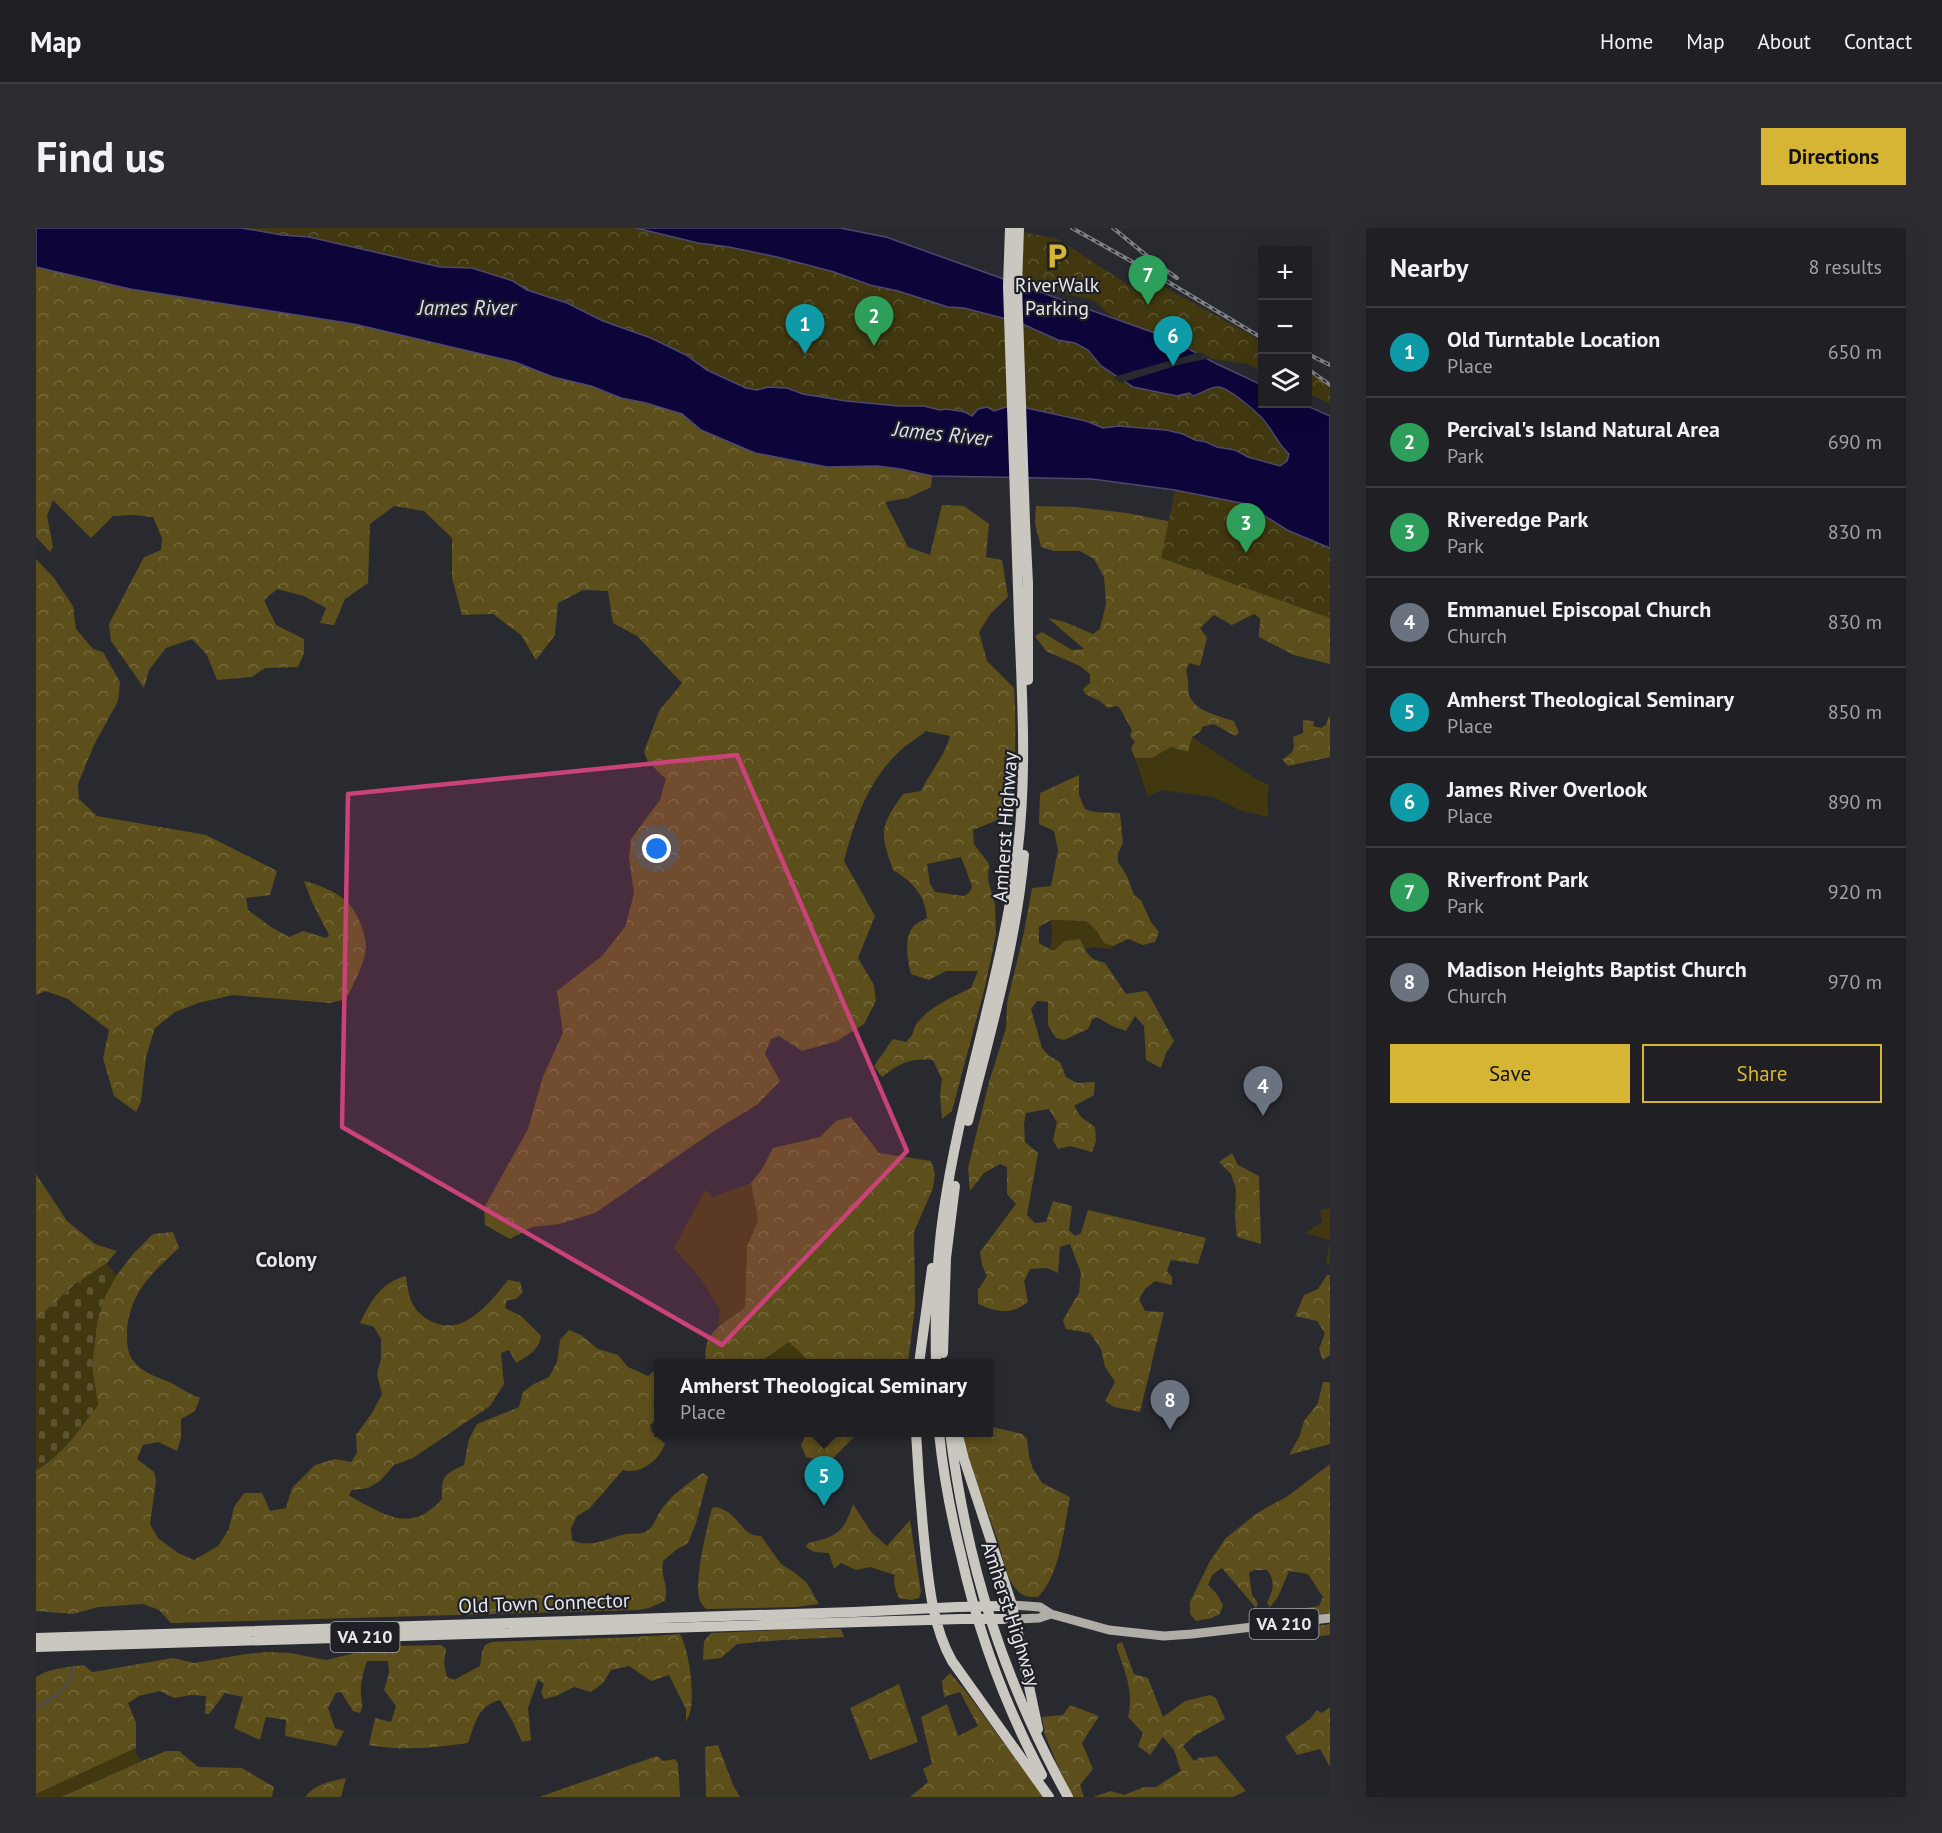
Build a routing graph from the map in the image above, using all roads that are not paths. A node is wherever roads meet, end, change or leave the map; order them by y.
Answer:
1 (1010, 228) edge
2 (1019, 228) edge
3 (1013, 286) junction
4 (1020, 522) junction
5 (942, 1217) junction
6 (943, 1298) junction
7 (920, 1359) edge
8 (936, 1359) edge
9 (943, 1359) edge
10 (948, 1359) edge
11 (916, 1437) edge
12 (940, 1437) edge
13 (951, 1437) edge
14 (958, 1437) edge
15 (1006, 1605) junction
16 (933, 1608) junction
17 (1051, 1614) junction
18 (1330, 1618) edge
19 (1010, 1619) junction
20 (936, 1620) junction
21 (36, 1638) edge
22 (36, 1647) edge
23 (1057, 1776) junction
24 (1051, 1797) edge
25 (1068, 1797) edge

1 - 3 highway
2 - 3 highway
3 - 4 highway, Amherst Highway
4 - 5 highway, Amherst Highway
4 - 6 highway, Amherst Highway
5 - 7 highway
5 - 8 highway, Amherst Highway
6 - 9 highway, Amherst Highway
6 - 10 highway
11 - 16 highway
12 - 24 highway, Amherst Highway
13 - 23 highway, Amherst Highway
14 - 15 highway
15 - 16 highway, Old Town Connector / VA 210, bridge
15 - 17 main road, Old Town Connector / VA 210
15 - 19 highway
16 - 20 highway
16 - 21 highway, Old Town Connector / VA 210
17 - 18 main road, Old Town Connector / VA 210
17 - 19 main road, Old Town Connector / VA 210
19 - 20 highway, Old Town Connector / VA 210, bridge
19 - 23 highway
20 - 22 highway, Old Town Connector / VA 210
20 - 24 highway
23 - 25 highway, Amherst Highway

